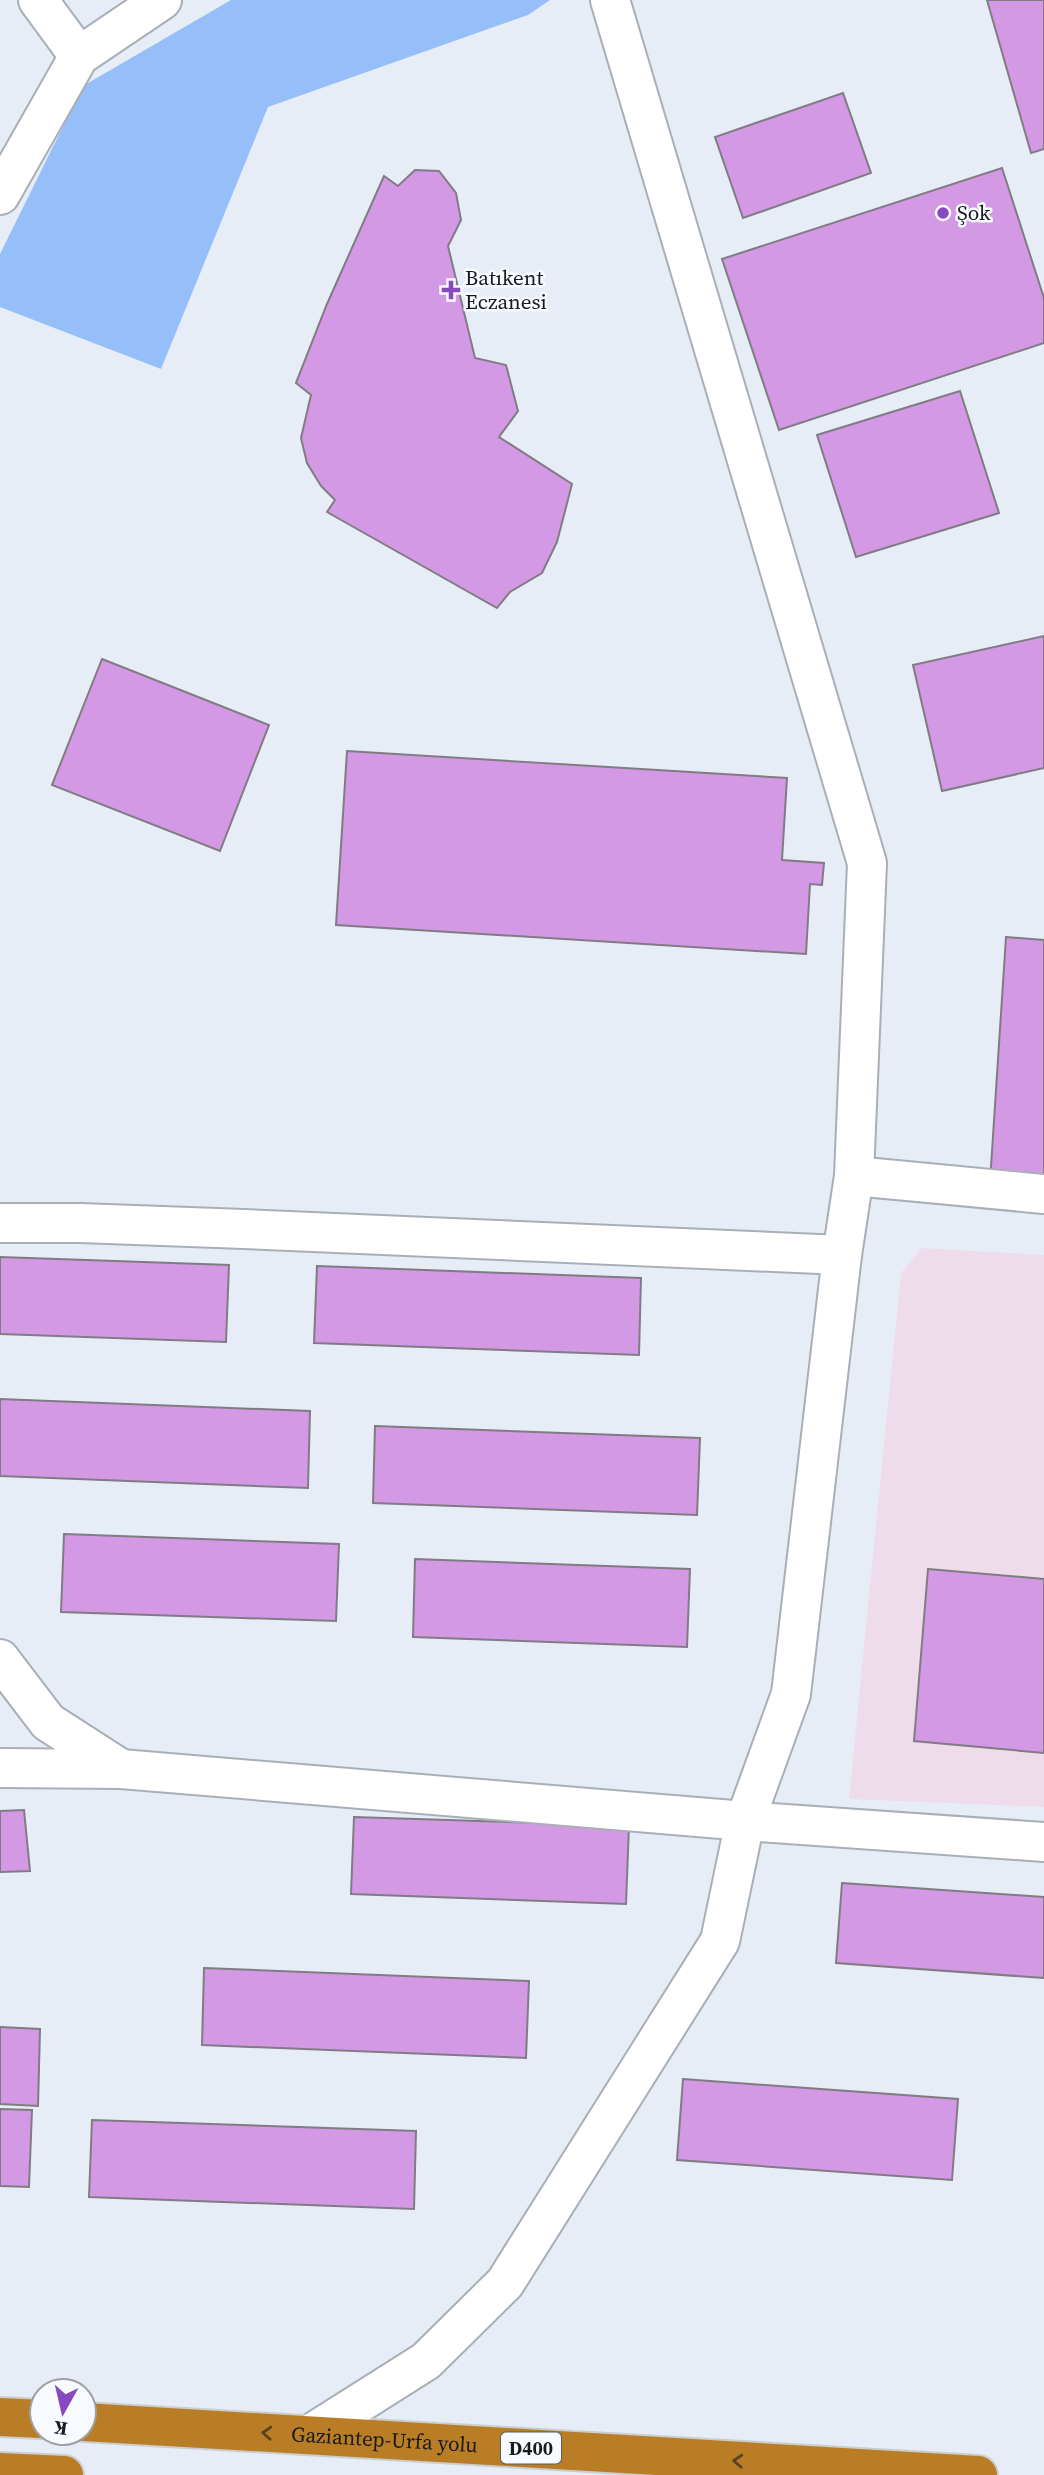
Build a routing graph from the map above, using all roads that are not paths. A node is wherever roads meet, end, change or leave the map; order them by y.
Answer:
1 (38, 0) edge
2 (163, 0) edge
3 (610, 0) edge
4 (79, 56) junction
5 (0, 195) edge
6 (854, 1176) junction
7 (1044, 1194) edge
8 (0, 1223) edge
9 (842, 1255) junction
10 (0, 1659) edge
11 (0, 1768) edge
12 (121, 1769) junction
13 (745, 1821) junction
14 (1044, 1842) edge
15 (0, 2417) edge
16 (28, 2418) edge
17 (98, 2423) edge
18 (309, 2435) junction
19 (0, 2472) edge
20 (64, 2475) edge
21 (978, 2475) edge

1 - 4 street
2 - 4 street
3 - 6 street
4 - 5 street
6 - 7 street
6 - 9 street
8 - 9 street
9 - 13 street
10 - 12 street
11 - 12 street
12 - 13 street
13 - 14 street
13 - 18 street
15 - 16 highway
18 -> 17 highway, Gaziantep-Urfa yolu / D400
21 -> 18 highway, Gaziantep-Urfa yolu / D400
19 - 20 highway

